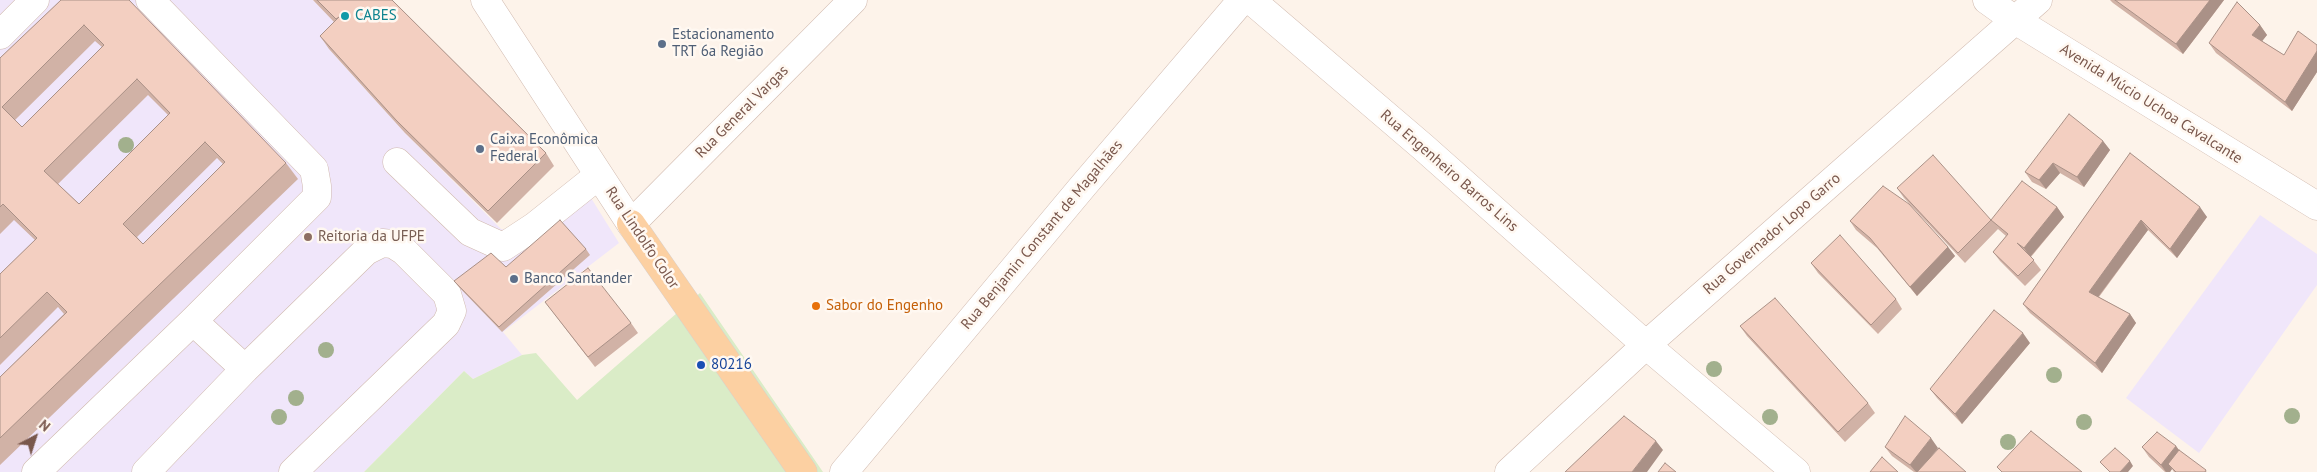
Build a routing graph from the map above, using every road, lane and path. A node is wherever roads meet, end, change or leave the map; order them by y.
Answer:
1 (35, 0) edge
2 (150, 0) edge
3 (485, 0) edge
4 (853, 0) edge
5 (1242, 0) edge
6 (1251, 0) edge
7 (1987, 0) edge
8 (2038, 0) edge
9 (2015, 20) junction
10 (0, 35) edge
11 (397, 162) dead end
12 (599, 175) junction
13 (2317, 206) edge
14 (630, 224) junction
15 (193, 321) junction
16 (1646, 345) junction
17 (245, 369) junction
18 (36, 472) edge
19 (146, 472) edge
20 (293, 472) edge
21 (803, 472) edge
22 (844, 472) edge
23 (1509, 472) edge
24 (1796, 472) edge

1 - 10 street
2 - 15 street
3 - 12 street, Rua Lindolfo Color
4 - 14 street, Rua General Vargas
5 - 22 street, Rua Benjamin Constant de Magalhães
6 - 16 street, Rua Engenheiro Barros Lins
7 - 9 street, Avenida Múcio Uchoa Cavalcante
8 - 9 street, Rua Governador Lopo Garro
9 - 13 street, Avenida Múcio Uchoa Cavalcante
9 - 16 street, Rua Governador Lopo Garro
11 - 12 street
12 - 14 street, Rua Lindolfo Color
14 - 21 main road, Rua Lindolfo Color
15 - 17 street
15 - 18 street
16 - 23 street, Rua Governador Lopo Garro
16 - 24 street, Rua Engenheiro Barros Lins
17 - 19 street
17 - 20 street

